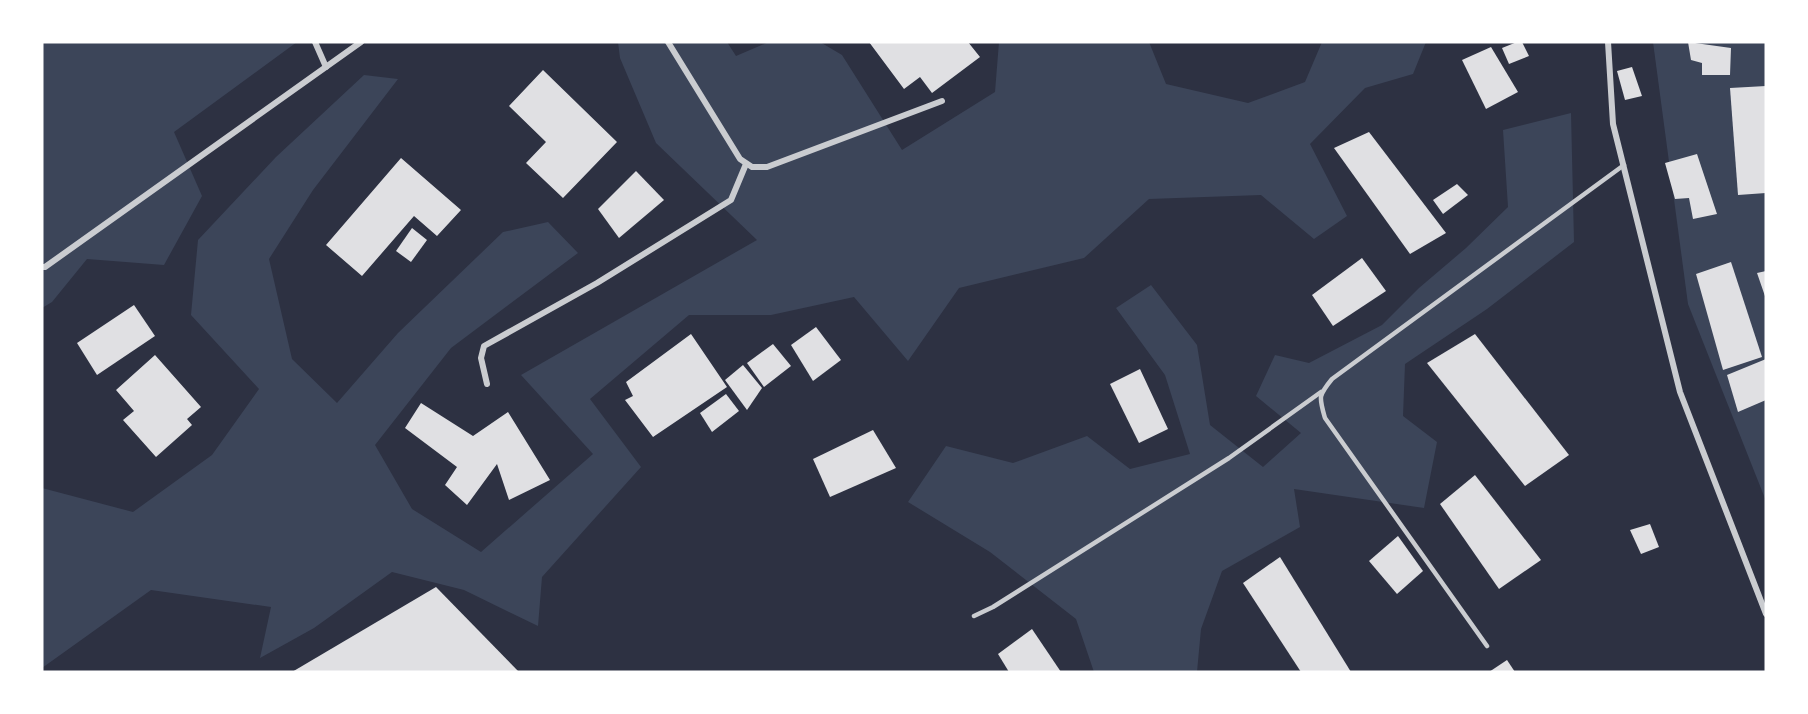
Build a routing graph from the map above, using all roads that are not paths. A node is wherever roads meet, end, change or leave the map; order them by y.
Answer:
1 (315, 42) edge
2 (361, 42) edge
3 (668, 42) edge
4 (1608, 42) edge
5 (326, 67) junction
6 (942, 101) dead end
7 (746, 164) junction
8 (1624, 165) junction
9 (42, 267) edge
10 (487, 384) dead end
11 (1321, 392) junction
12 (1766, 614) edge
13 (974, 616) dead end
14 (1487, 646) dead end

1 - 5 street
2 - 5 street
3 - 7 street
4 - 8 street
5 - 9 street
6 - 7 street
7 - 10 street
8 - 11 lane
8 - 12 street
11 - 13 lane
11 - 14 lane

